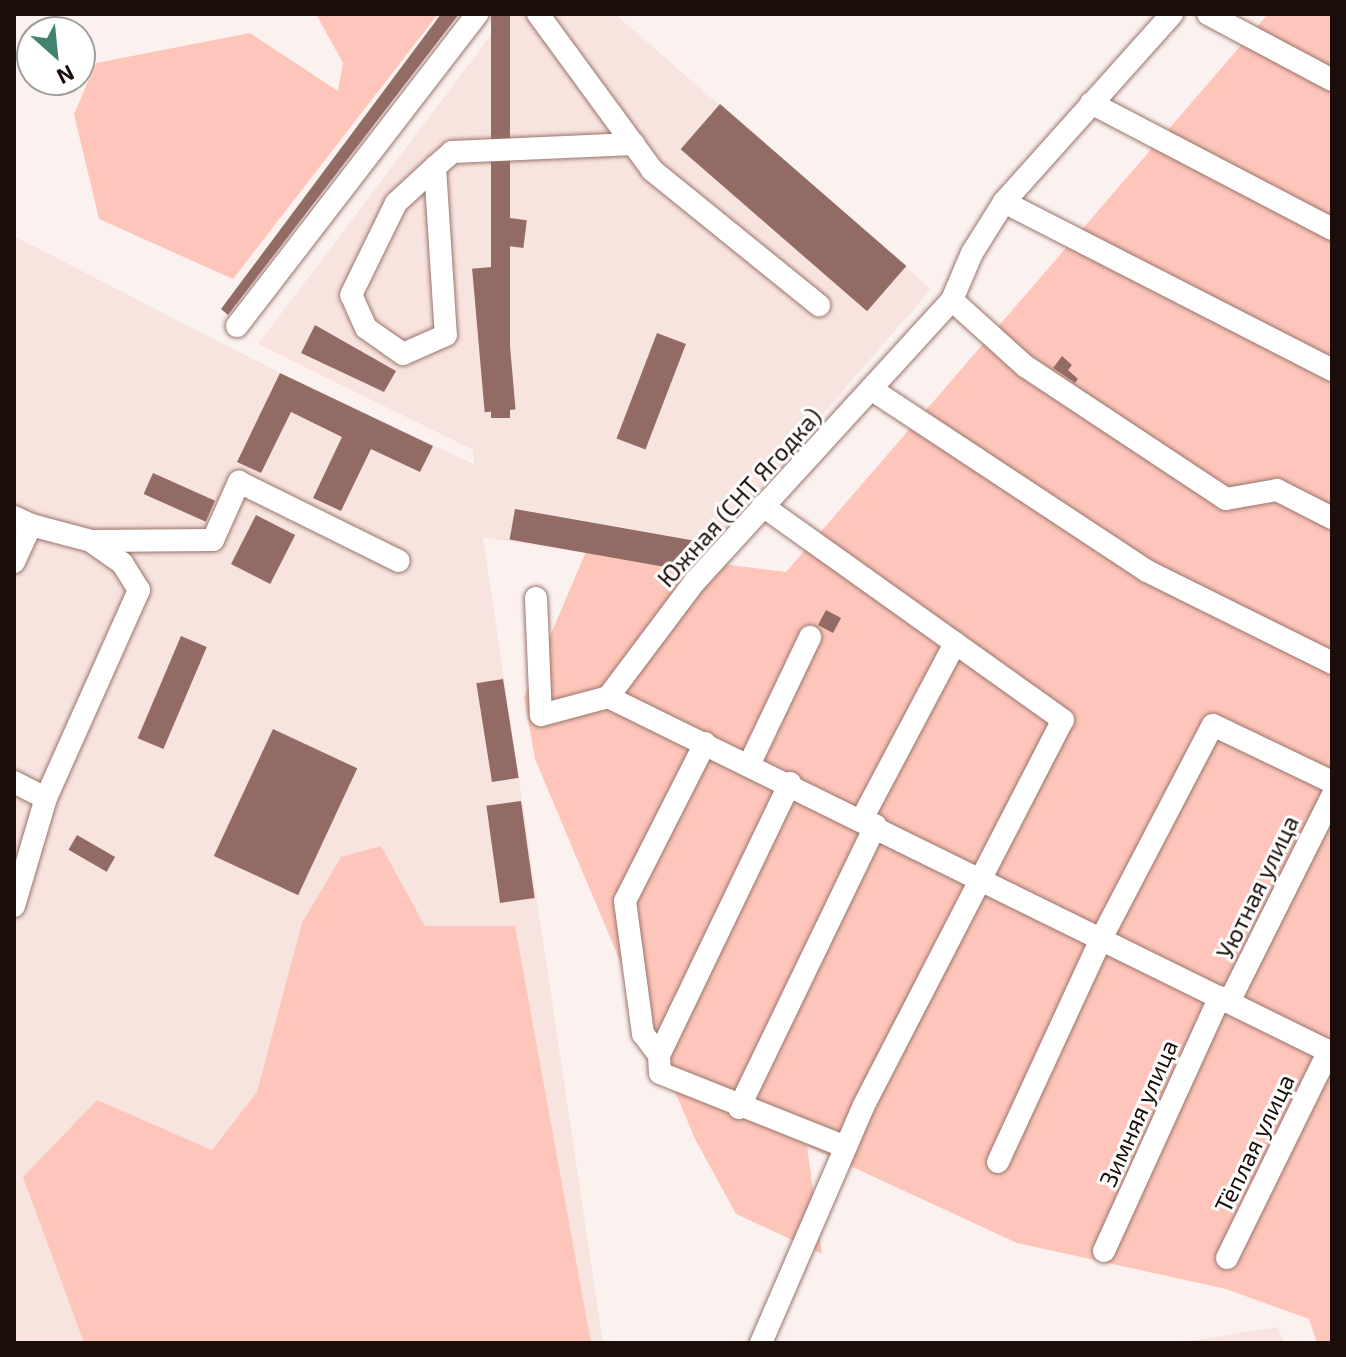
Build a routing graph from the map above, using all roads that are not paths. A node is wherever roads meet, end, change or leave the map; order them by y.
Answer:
1 (477, 14) edge
2 (538, 14) edge
3 (1172, 14) edge
4 (1208, 14) edge
5 (1332, 80) edge
6 (1091, 103) junction
7 (634, 144) junction
8 (435, 167) junction
9 (1004, 202) junction
10 (1332, 229) edge
11 (952, 300) junction
12 (819, 305) dead end
13 (237, 326) dead end
14 (1332, 370) edge
15 (871, 389) junction
16 (763, 506) junction
17 (1332, 518) edge
18 (23, 521) edge
19 (91, 541) junction
20 (399, 561) dead end
21 (14, 562) edge
22 (536, 598) dead end
23 (810, 637) dead end
24 (955, 643) junction
25 (1332, 663) edge
26 (608, 697) junction
27 (705, 743) junction
28 (749, 765) junction
29 (14, 782) edge
30 (1332, 782) edge
31 (790, 783) junction
32 (1332, 796) edge
33 (46, 798) junction
34 (869, 822) junction
35 (982, 877) junction
36 (14, 906) edge
37 (1102, 937) junction
38 (1224, 999) junction
39 (1330, 1052) edge
40 (659, 1055) junction
41 (739, 1108) junction
42 (846, 1147) junction
43 (998, 1162) dead end
44 (1104, 1251) dead end
45 (1227, 1258) dead end
46 (761, 1343) edge

1 - 13 street
2 - 7 street
3 - 6 street, Южная (СНТ Ягодка)
4 - 5 street
6 - 9 street, Южная (СНТ Ягодка)
6 - 10 street
7 - 8 street
7 - 12 street
8 - 8 street
9 - 11 street, Южная (СНТ Ягодка)
9 - 14 street
11 - 15 street, Южная (СНТ Ягодка)
11 - 17 street
15 - 16 street, Южная (СНТ Ягодка)
15 - 25 street
16 - 24 street
16 - 26 street, Южная (СНТ Ягодка)
18 - 19 street
18 - 21 street
19 - 20 street
19 - 33 street
22 - 26 street
23 - 28 street
24 - 34 street
24 - 35 street
26 - 27 street
27 - 28 street
27 - 40 street
28 - 31 street
29 - 33 street
30 - 37 street
31 - 34 street
31 - 40 street
32 - 38 street, Уютная улица
33 - 36 street
34 - 35 street
34 - 41 street
35 - 37 street
35 - 42 street
37 - 38 street
37 - 43 street
38 - 39 street
38 - 44 street, Зимняя улица
39 - 45 street, Тёплая улица
40 - 41 street
41 - 42 street
42 - 46 street

